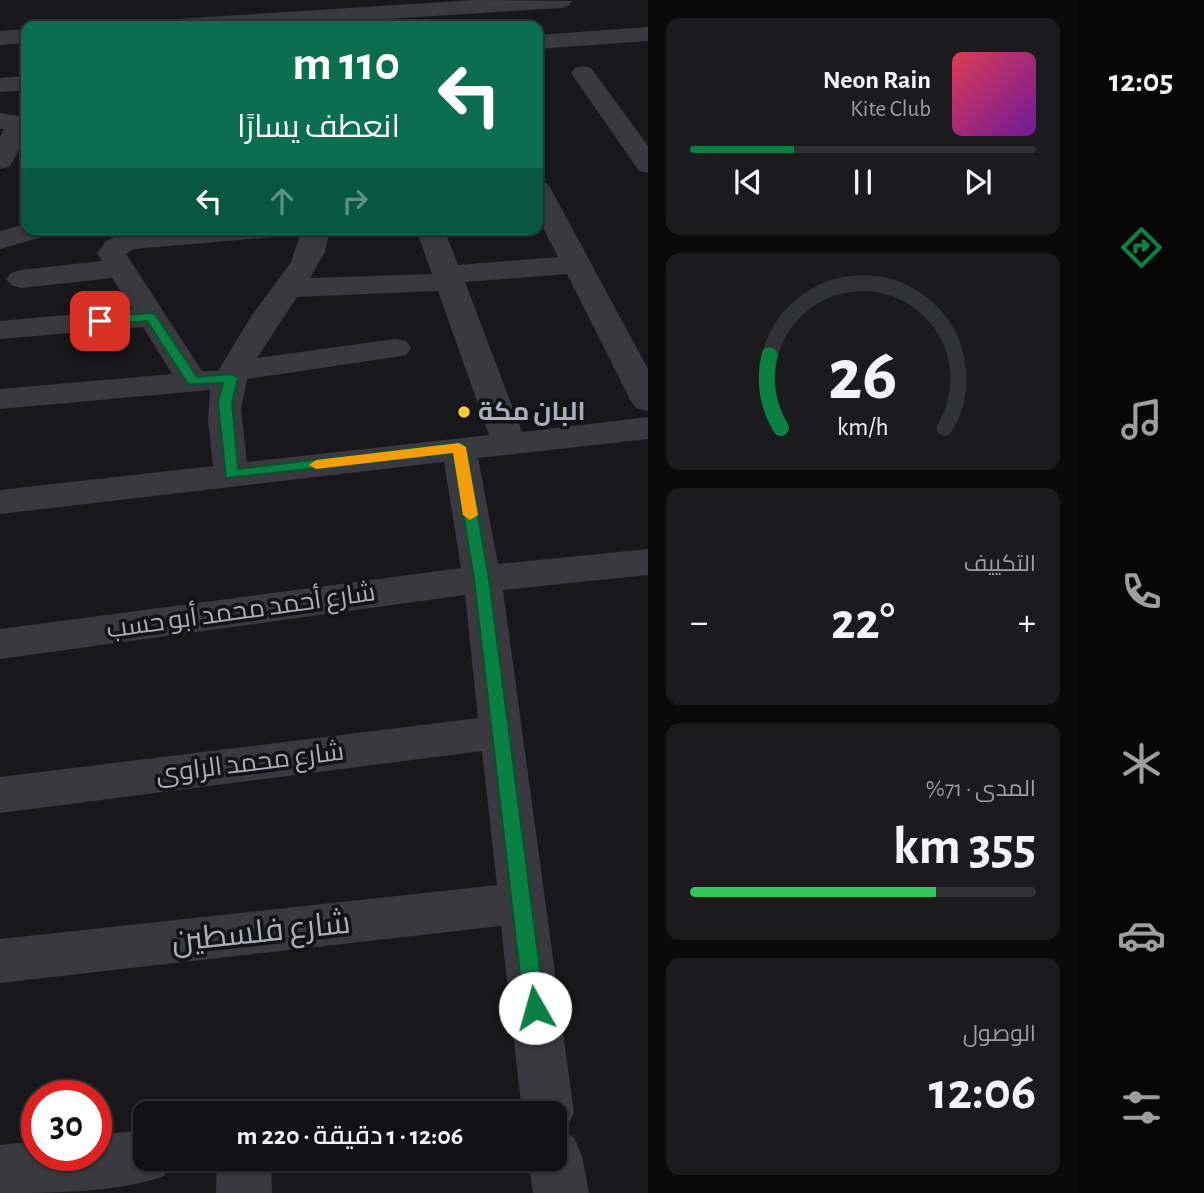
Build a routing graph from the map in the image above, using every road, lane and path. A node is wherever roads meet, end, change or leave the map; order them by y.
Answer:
1 (225, 0) edge
2 (585, 0) edge
3 (561, 1) edge
4 (229, 21) edge
5 (259, 21) edge
6 (533, 21) edge
7 (543, 30) edge
8 (648, 34) edge
9 (21, 36) edge
10 (0, 38) edge
11 (543, 42) edge
12 (583, 73) dead end
13 (21, 83) edge
14 (0, 85) edge
15 (0, 121) edge
16 (638, 136) edge
17 (0, 162) edge
18 (648, 166) edge
19 (543, 205) edge
20 (21, 213) edge
21 (0, 219) edge
22 (21, 234) edge
23 (201, 235) edge
24 (315, 235) edge
25 (432, 235) edge
26 (0, 240) edge
27 (117, 258) junction
28 (576, 264) junction
29 (21, 279) dead end
30 (449, 279) junction
31 (290, 288) junction
32 (151, 317) junction
33 (0, 330) edge
34 (395, 348) dead end
35 (233, 375) junction
36 (193, 382) junction
37 (0, 399) edge
38 (647, 422) edge
39 (509, 443) junction
40 (459, 447) junction
41 (231, 475) junction
42 (0, 502) edge
43 (648, 562) edge
44 (481, 579) junction
45 (0, 644) edge
46 (500, 732) junction
47 (0, 795) edge
48 (522, 903) junction
49 (0, 961) edge
50 (547, 1101) edge
51 (133, 1158) edge
52 (244, 1171) edge
53 (557, 1171) edge
54 (0, 1172) edge
55 (244, 1193) edge
56 (561, 1193) edge

1 - 4 street
2 - 7 street
3 - 5 street
3 - 6 street
8 - 11 street
9 - 10 street
12 - 16 street
13 - 14 street
15 - 17 street
16 - 18 street
19 - 28 street
20 - 21 street
22 - 26 street
23 - 27 street
24 - 31 street
25 - 30 street
27 - 29 street
27 - 32 street
28 - 30 street
28 - 38 street
30 - 31 street
30 - 39 street
31 - 35 street
32 - 33 street
32 - 36 street
34 - 35 street
35 - 36 street
35 - 41 street
36 - 37 street
38 - 39 street
39 - 40 street
40 - 41 street
40 - 44 street
41 - 42 street
43 - 44 street, شارع أحمد محمد أبو حسب
44 - 45 street, شارع أحمد محمد أبو حسب
44 - 46 street
46 - 47 street, شارع محمد الراوى
46 - 48 street
48 - 49 street, شارع فلسطين
48 - 50 street
51 - 54 street
52 - 55 street
53 - 56 street

